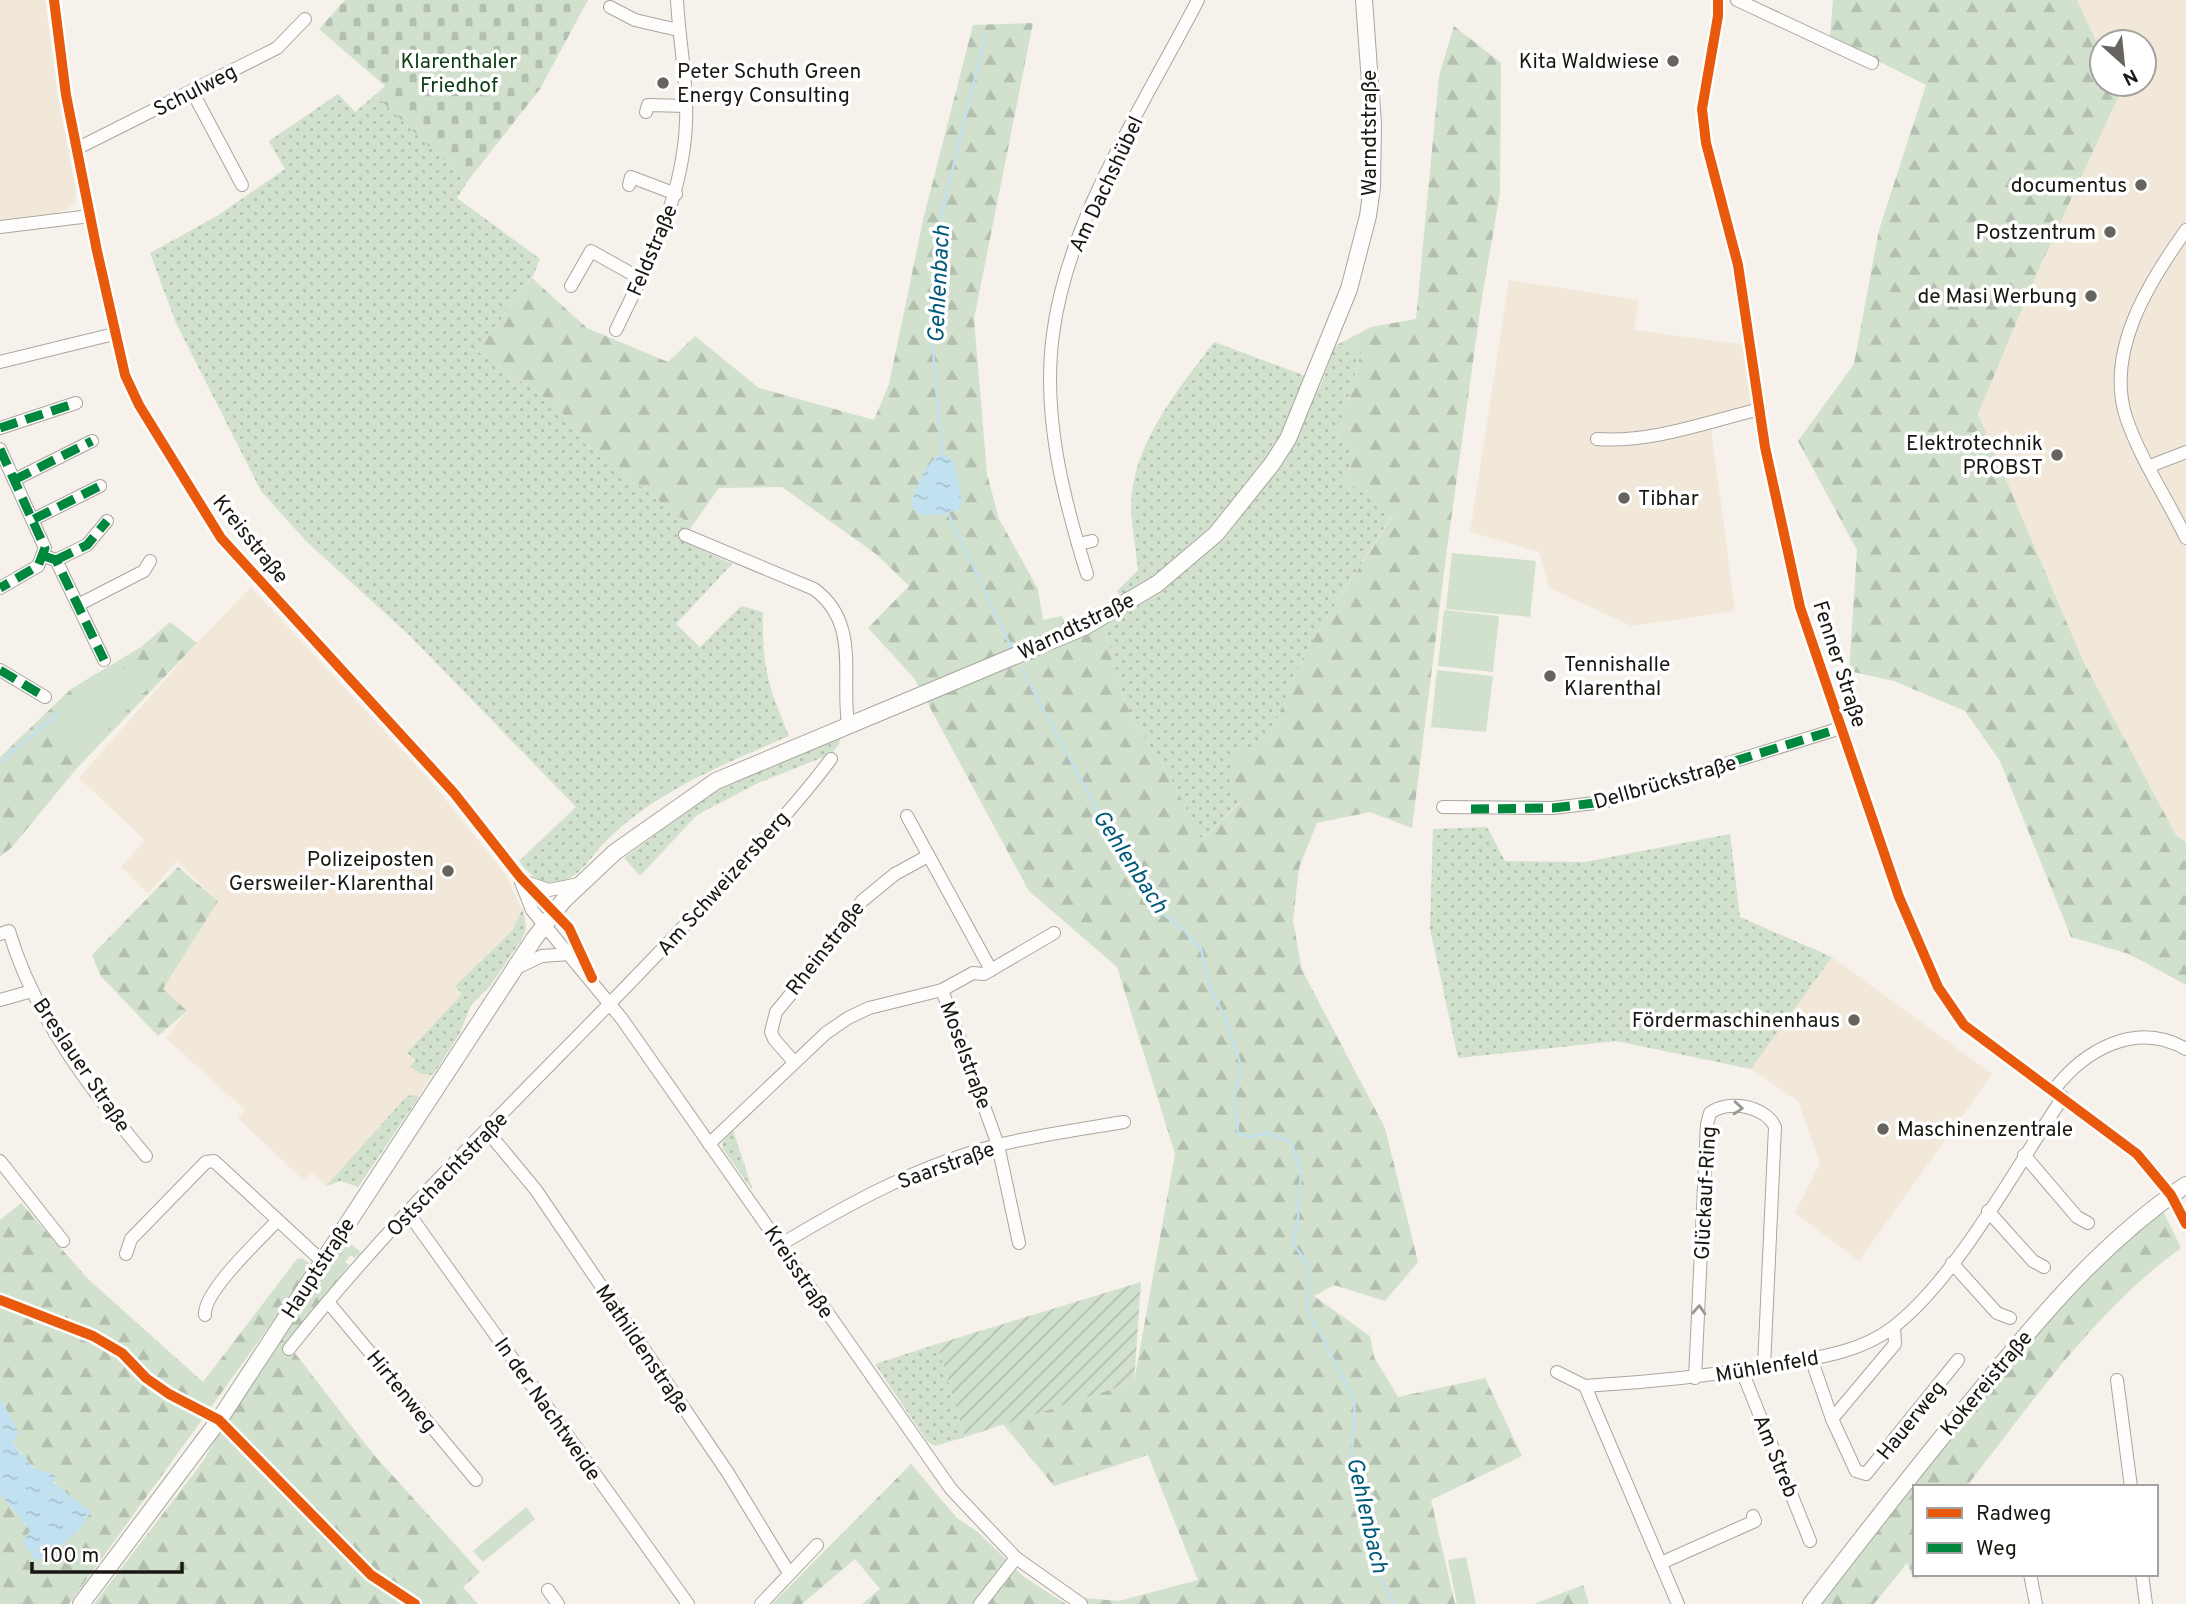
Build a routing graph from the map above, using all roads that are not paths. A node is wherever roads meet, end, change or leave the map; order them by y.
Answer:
1 (54, 0) edge
2 (677, 0) edge
3 (1198, 0) edge
4 (1364, 0) edge
5 (1718, 0) edge
6 (1737, 0) edge
7 (610, 7) dead end
8 (305, 19) dead end
9 (678, 30) junction
10 (1871, 63) dead end
11 (192, 91) junction
12 (686, 106) junction
13 (646, 112) dead end
14 (76, 149) junction
15 (242, 185) dead end
16 (629, 185) dead end
17 (676, 194) junction
18 (90, 216) junction
19 (0, 228) edge
20 (2186, 230) edge
21 (641, 279) junction
22 (571, 286) dead end
23 (616, 330) dead end
24 (114, 334) junction
25 (0, 362) edge
26 (76, 403) dead end
27 (1760, 409) junction
28 (0, 428) edge
29 (1597, 439) dead end
30 (92, 441) dead end
31 (0, 449) edge
32 (2186, 452) edge
33 (2150, 466) junction
34 (14, 480) junction
35 (100, 486) dead end
36 (34, 519) junction
37 (107, 521) dead end
38 (685, 535) dead end
39 (2186, 538) edge
40 (1092, 541) dead end
41 (1078, 544) junction
42 (50, 558) junction
43 (150, 561) dead end
44 (1087, 574) dead end
45 (0, 588) edge
46 (78, 605) junction
47 (104, 660) dead end
48 (0, 670) edge
49 (45, 697) dead end
50 (848, 724) junction
51 (1841, 728) junction
52 (831, 759) dead end
53 (1443, 807) dead end
54 (907, 816) dead end
55 (928, 856) junction
56 (521, 879) junction
57 (580, 884) junction
58 (549, 919) junction
59 (4, 932) edge
60 (1054, 933) dead end
61 (570, 954) junction
62 (514, 969) junction
63 (991, 970) junction
64 (592, 978) junction
65 (942, 990) junction
66 (32, 991) junction
67 (0, 1000) edge
68 (611, 1004) junction
69 (2186, 1049) edge
70 (794, 1062) junction
71 (2058, 1094) junction
72 (1124, 1122) dead end
73 (487, 1131) junction
74 (709, 1144) junction
75 (998, 1145) junction
76 (2024, 1155) junction
77 (146, 1156) dead end
78 (0, 1161) edge
79 (2186, 1185) edge
80 (2171, 1195) junction
81 (1988, 1211) junction
82 (409, 1214) junction
83 (2184, 1219) edge
84 (276, 1221) junction
85 (2088, 1223) dead end
86 (62, 1241) dead end
87 (1018, 1243) dead end
88 (780, 1245) junction
89 (126, 1254) dead end
90 (323, 1262) junction
91 (1952, 1263) junction
92 (2044, 1267) dead end
93 (328, 1302) junction
94 (205, 1315) dead end
95 (2010, 1318) dead end
96 (1894, 1327) junction
97 (289, 1349) dead end
98 (1811, 1358) junction
99 (1958, 1360) dead end
100 (1765, 1367) junction
101 (1742, 1371) junction
102 (1557, 1372) dead end
103 (1695, 1378) junction
104 (2116, 1380) dead end
105 (1586, 1386) junction
106 (1832, 1419) junction
107 (476, 1480) dead end
108 (2131, 1485) edge
109 (1753, 1516) dead end
110 (1810, 1541) dead end
111 (817, 1545) dead end
112 (1016, 1558) junction
113 (1661, 1563) junction
114 (789, 1573) junction
115 (2030, 1576) edge
116 (2142, 1576) edge
117 (548, 1590) dead end
118 (81, 1604) edge
119 (558, 1604) edge
120 (688, 1604) edge
121 (761, 1604) edge
122 (980, 1604) edge
123 (1081, 1604) edge
124 (1678, 1604) edge
125 (1811, 1604) edge
126 (2036, 1604) edge
127 (2146, 1604) edge

1 - 14 street, Kreisstraße
2 - 9 street, Feldstraße
3 - 41 street, Am Dachshübel
4 - 50 main road, Warndtstraße
5 - 27 street, Fenner Straße
6 - 10 street
7 - 9 street
8 - 11 street, Schulweg
9 - 12 street, Feldstraße
11 - 14 street, Schulweg
11 - 15 street
12 - 13 street
12 - 17 street, Feldstraße
14 - 18 street, Kreisstraße
16 - 17 street
17 - 21 street, Feldstraße
18 - 19 street
18 - 24 street, Kreisstraße
20 - 33 street
21 - 22 street
21 - 23 street, Feldstraße
24 - 25 street
24 - 56 street, Kreisstraße
26 - 28 street
27 - 29 street
27 - 51 street, Fenner Straße
30 - 34 street
31 - 34 street
32 - 33 street
33 - 39 street
34 - 36 street
35 - 36 street
36 - 42 street
37 - 42 street
38 - 50 street
40 - 41 street
41 - 44 street, Am Dachshübel
42 - 45 street
42 - 46 street
43 - 46 street
46 - 47 street
48 - 49 street
50 - 57 main road, Warndtstraße
51 - 53 street, Dellbrückstraße
51 - 71 street, Fenner Straße
52 - 68 street, Am Schweizersberg
54 - 55 street
55 - 63 street
55 - 70 street, Rheinstraße
56 - 57 street
56 - 58 street, Kreisstraße
57 - 58 main road, Warndtstraße
58 - 61 street, Kreisstraße
58 - 62 main road, Hauptstraße
58 - 64 street, Kreisstraße
59 - 66 street, Breslauer Straße
60 - 63 street
61 - 62 street
61 - 64 street, Kreisstraße
62 - 90 main road, Hauptstraße
63 - 65 street
64 - 68 street, Kreisstraße
65 - 70 street
65 - 75 street, Moselstraße
66 - 67 street
66 - 77 street, Breslauer Straße
68 - 73 street, Ostschachtstraße
68 - 74 street, Kreisstraße
69 - 71 street, Mühlenfeld
70 - 74 street
71 - 76 street, Mühlenfeld
71 - 80 street, Fenner Straße
72 - 75 street, Saarstraße
73 - 82 street, Ostschachtstraße
73 - 114 street, Mathildenstraße
74 - 88 street, Kreisstraße
75 - 87 street, Moselstraße
75 - 88 street, Saarstraße
76 - 81 street, Mühlenfeld
76 - 85 street
78 - 86 street
79 - 80 main road, Kokereistraße
80 - 83 street, Fenner Straße
80 - 125 main road, Kokereistraße
81 - 91 street, Mühlenfeld
81 - 92 street
82 - 93 street, Ostschachtstraße
82 - 120 street, In der Nachtweide
84 - 89 street
84 - 90 street
84 - 94 street
88 - 112 street, Kreisstraße
90 - 118 main road, Hauptstraße
91 - 95 street
91 - 96 street, Mühlenfeld
93 - 97 street, Ostschachtstraße
93 - 107 street, Hirtenweg
96 - 98 street, Mühlenfeld
96 - 106 street
98 - 100 street, Mühlenfeld
98 - 106 street, Hauerweg
99 - 106 street, Hauerweg
100 - 101 street, Mühlenfeld
103 -> 100 street, Glückauf-Ring
101 - 103 street, Mühlenfeld
101 - 110 street, Am Streb
102 - 105 street
103 - 105 street, Mühlenfeld
104 - 108 street
105 - 113 street
109 - 113 street
111 - 114 street
112 - 122 street
112 - 123 street, Kreisstraße
113 - 124 street
114 - 121 street
115 - 126 street
116 - 127 street
117 - 119 street

